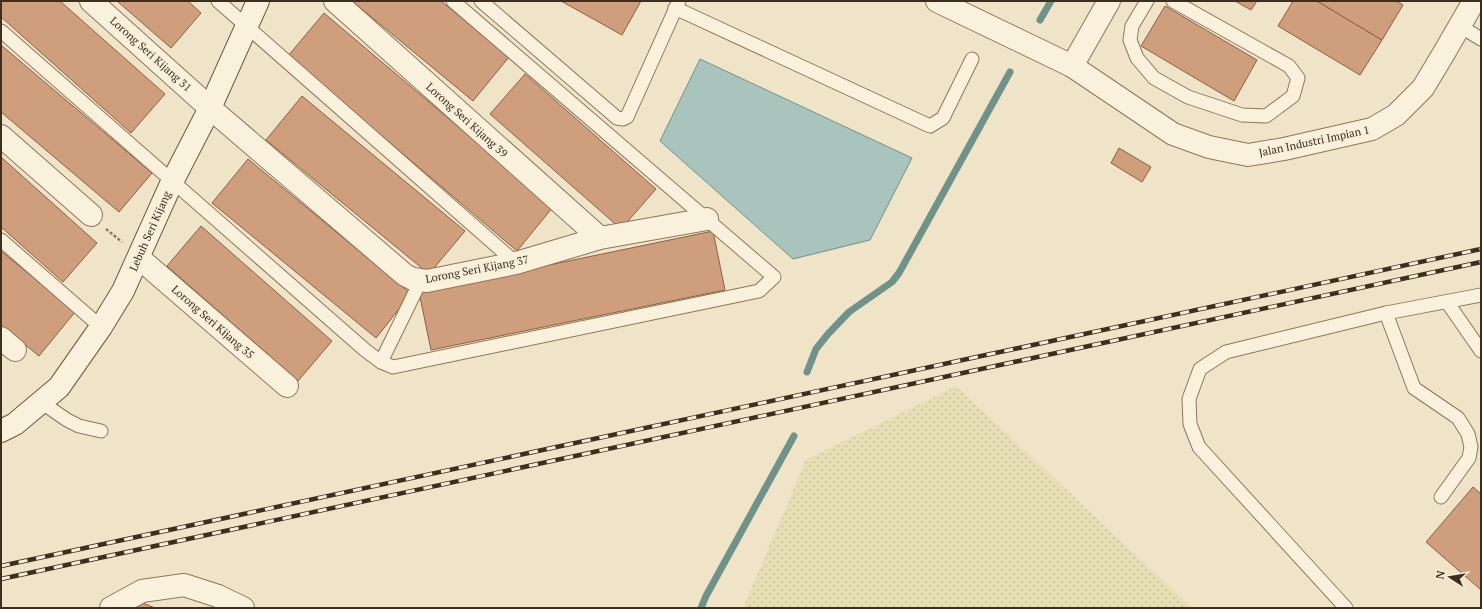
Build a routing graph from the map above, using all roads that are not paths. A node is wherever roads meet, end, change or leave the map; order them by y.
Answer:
1 (91, 1) edge
2 (218, 1) edge
3 (258, 1) edge
4 (334, 1) edge
5 (453, 1) edge
6 (481, 1) edge
7 (937, 1) edge
8 (1109, 1) edge
9 (1147, 1) edge
10 (1173, 1) edge
11 (1474, 1) edge
12 (677, 5) edge
13 (247, 25) junction
14 (1460, 26) junction
15 (1, 31) edge
16 (1481, 39) edge
17 (972, 59) dead end
18 (1072, 66) junction
19 (210, 108) junction
20 (1, 136) edge
21 (172, 182) junction
22 (91, 215) road end
23 (707, 219) junction
24 (600, 238) junction
25 (1, 240) edge
26 (139, 258) junction
27 (516, 263) junction
28 (421, 280) junction
29 (1481, 295) edge
30 (1447, 302) junction
31 (1386, 313) junction
32 (101, 327) junction
33 (1481, 351) edge
34 (381, 362) junction
35 (287, 386) dead end
36 (41, 402) junction
37 (1, 431) edge
38 (101, 431) dead end
39 (1441, 497) dead end
40 (215, 602) edge
41 (111, 608) edge
42 (243, 608) edge
43 (1346, 608) edge

1 - 19 street, Lorong Seri Kijang 31
2 - 13 lane
3 - 13 street, Lebuh Seri Kijang
4 - 24 street, Lorong Seri Kijang 39
5 - 23 lane
6 - 12 lane
7 - 18 street, Jalan Industri Impian 1
8 - 18 street
9 - 10 lane
11 - 14 street, Jalan Industri Impian 1
12 - 17 lane
13 - 19 street, Lebuh Seri Kijang
13 - 27 lane
14 - 16 lane
14 - 18 street, Jalan Industri Impian 1
15 - 21 lane
19 - 21 street, Lebuh Seri Kijang
19 - 28 street, Lorong Seri Kijang 37
20 - 22 street
21 - 26 street, Lebuh Seri Kijang
21 - 34 lane
23 - 24 street, Lorong Seri Kijang 37
23 - 34 lane
24 - 27 street, Lorong Seri Kijang 37
25 - 32 lane
26 - 32 street, Lebuh Seri Kijang
26 - 35 street, Lorong Seri Kijang 35
27 - 28 street, Lorong Seri Kijang 37
28 - 34 lane
29 - 30 lane
30 - 31 lane
30 - 33 lane
31 - 39 lane
31 - 43 lane
32 - 36 street, Lebuh Seri Kijang
36 - 37 street, Lebuh Seri Kijang
36 - 38 lane
40 - 41 street
40 - 42 street

